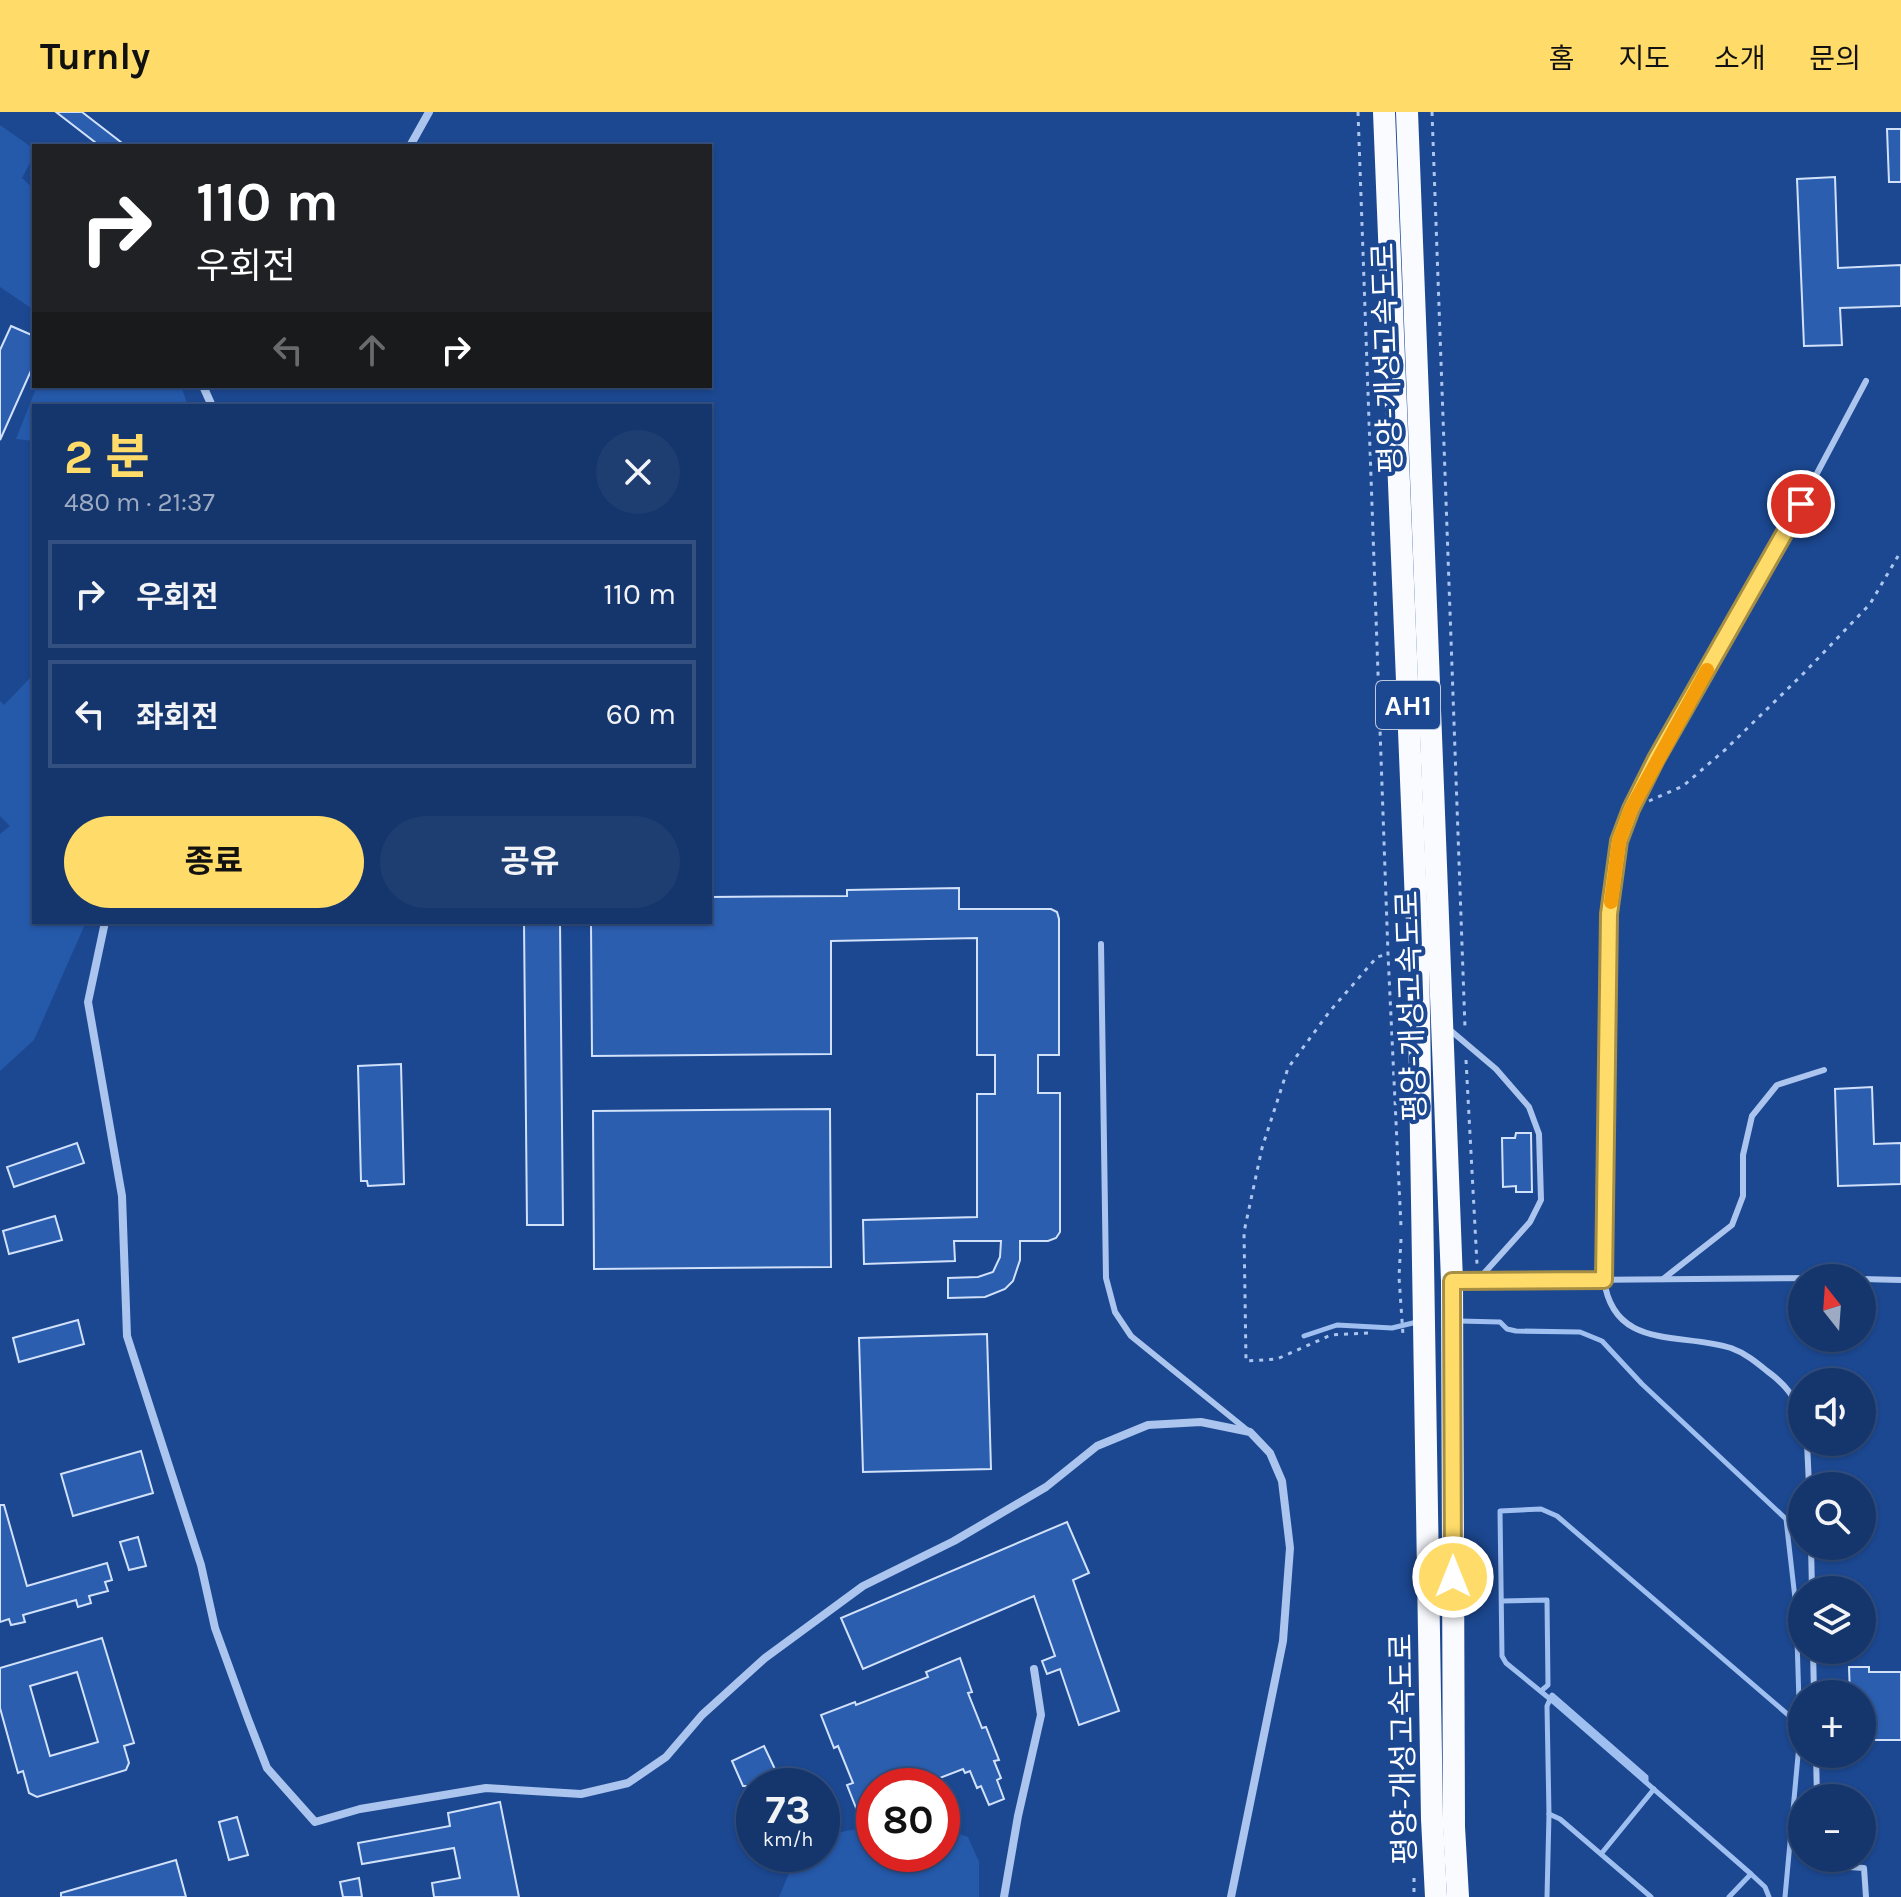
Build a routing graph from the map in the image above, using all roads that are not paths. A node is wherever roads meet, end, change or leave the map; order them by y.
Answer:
1 (429, 112) edge
2 (1384, 112) edge
3 (1407, 112) edge
4 (411, 144) edge
5 (1866, 381) dead end
6 (105, 924) edge
7 (1101, 944) dead end
8 (1442, 1023) junction
9 (1824, 1070) dead end
10 (1788, 1278) edge
11 (1663, 1279) junction
12 (1876, 1279) edge
13 (1478, 1280) junction
14 (1604, 1280) junction
15 (1901, 1280) edge
16 (1451, 1288) junction
17 (1788, 1391) edge
18 (1250, 1432) junction
19 (1034, 1669) dead end
20 (1864, 1872) edge
21 (1004, 1897) edge
22 (1231, 1897) edge
23 (1436, 1897) edge
24 (1458, 1897) edge
25 (1866, 1897) edge

1 - 4 street
2 - 23 highway, 평양-개성고속도로 / AH1
3 - 8 highway, 평양-개성고속도로 / AH1
5 - 14 lane
6 - 18 street
7 - 18 lane
8 - 13 lane
8 - 16 highway, 평양-개성고속도로 / AH1
9 - 11 lane
10 - 11 lane
11 - 14 lane
12 - 15 lane
13 - 14 lane
13 - 16 lane
14 - 17 lane
16 - 24 highway, 평양-개성고속도로 / AH1
18 - 22 street
19 - 21 street
20 - 25 lane

